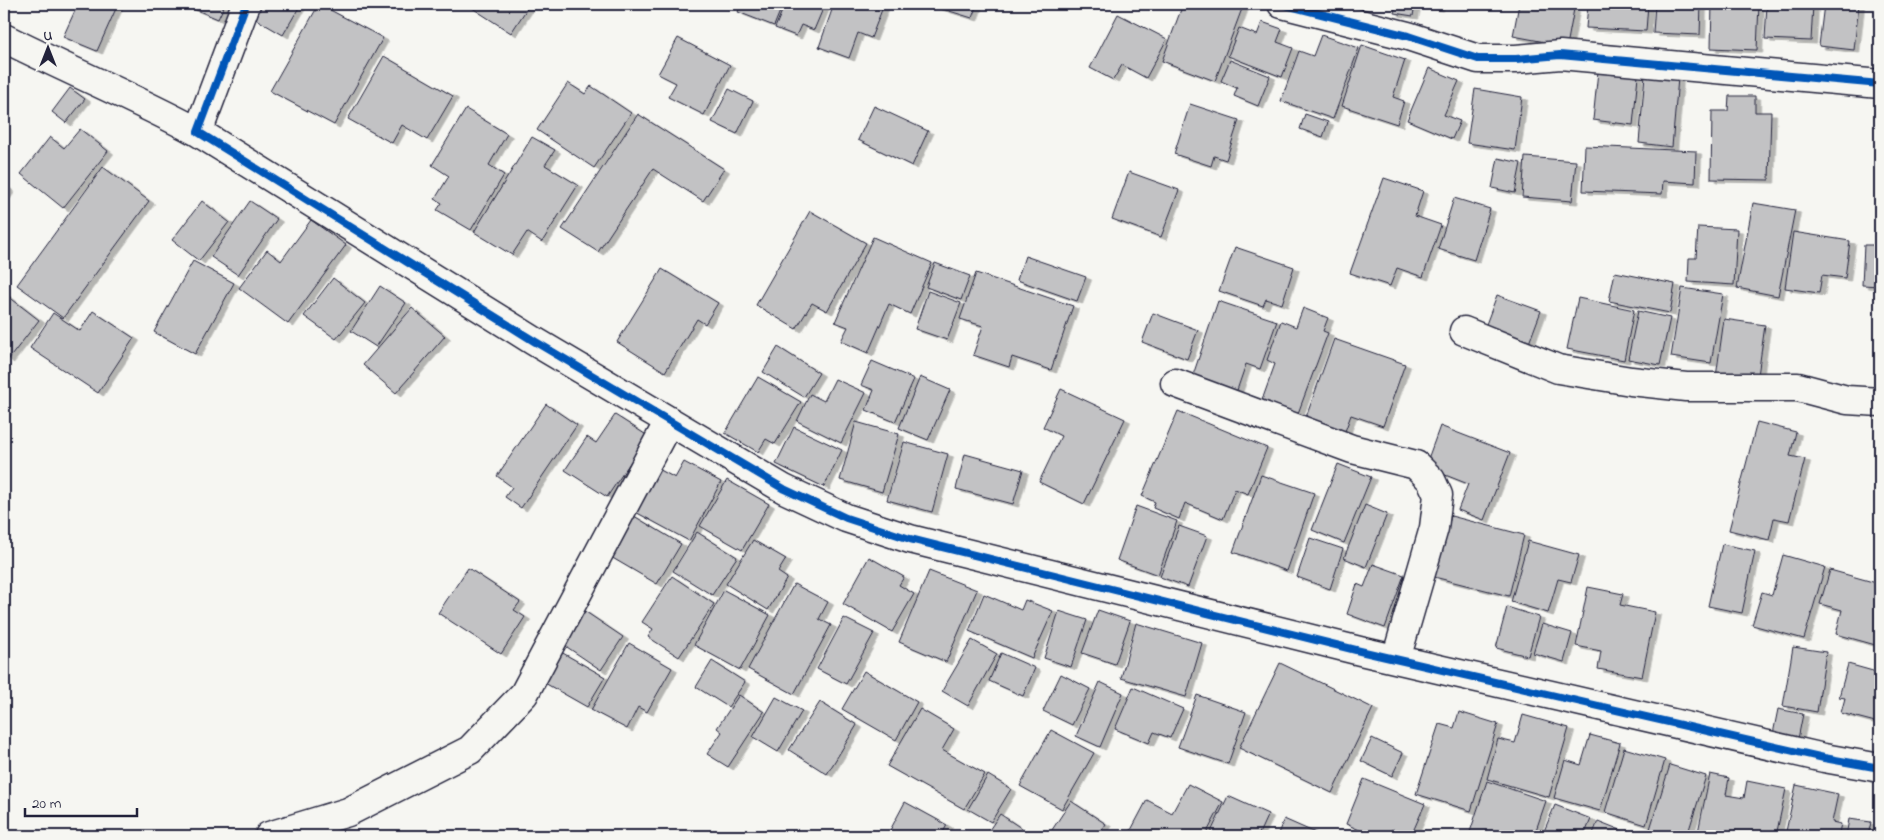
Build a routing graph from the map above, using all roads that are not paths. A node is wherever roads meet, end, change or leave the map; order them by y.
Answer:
1 (246, 4) edge
2 (1282, 4) edge
3 (4, 38) edge
4 (1880, 84) edge
5 (198, 132) junction
6 (1464, 331) dead end
7 (1175, 384) dead end
8 (1880, 402) edge
9 (669, 421) junction
10 (1396, 659) junction
11 (1880, 768) edge
12 (269, 836) edge

1 - 5 street
2 - 4 street
3 - 5 street
5 - 9 street
6 - 8 street
7 - 10 street
9 - 10 street
9 - 12 street
10 - 11 street

